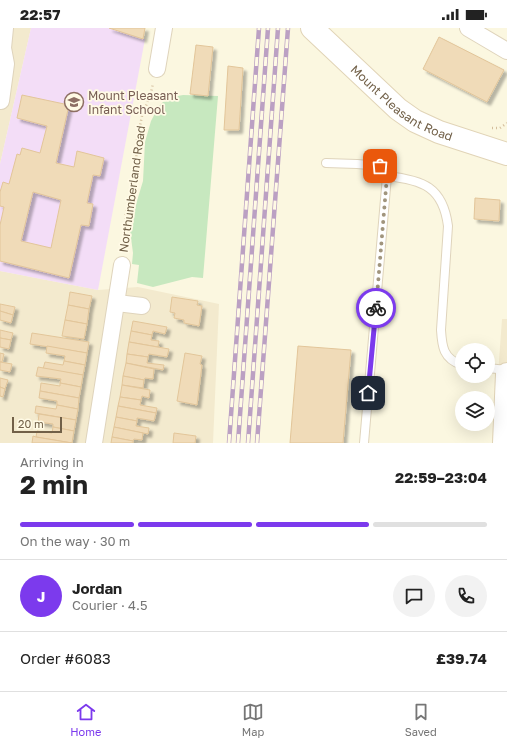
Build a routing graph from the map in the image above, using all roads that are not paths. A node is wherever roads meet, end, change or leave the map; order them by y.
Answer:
1 (5, 28) edge
2 (164, 28) edge
3 (312, 28) edge
4 (468, 28) edge
5 (507, 51) edge
6 (163, 60) road end
7 (1, 101) edge
8 (507, 154) edge
9 (326, 163) dead end
10 (387, 176) junction
11 (122, 265) road end
12 (116, 303) junction
13 (142, 306) dead end
14 (455, 362) edge
15 (495, 369) edge
16 (507, 370) edge
17 (507, 374) edge
18 (94, 443) edge
19 (364, 443) edge
20 (504, 443) edge

1 - 7 street
2 - 6 street
3 - 8 street, Mount Pleasant Road
4 - 5 street
9 - 10 lane
10 - 14 lane
10 - 19 lane
11 - 12 street, Northumberland Road
12 - 13 street
12 - 18 street, Northumberland Road
15 - 16 lane
17 - 20 street

